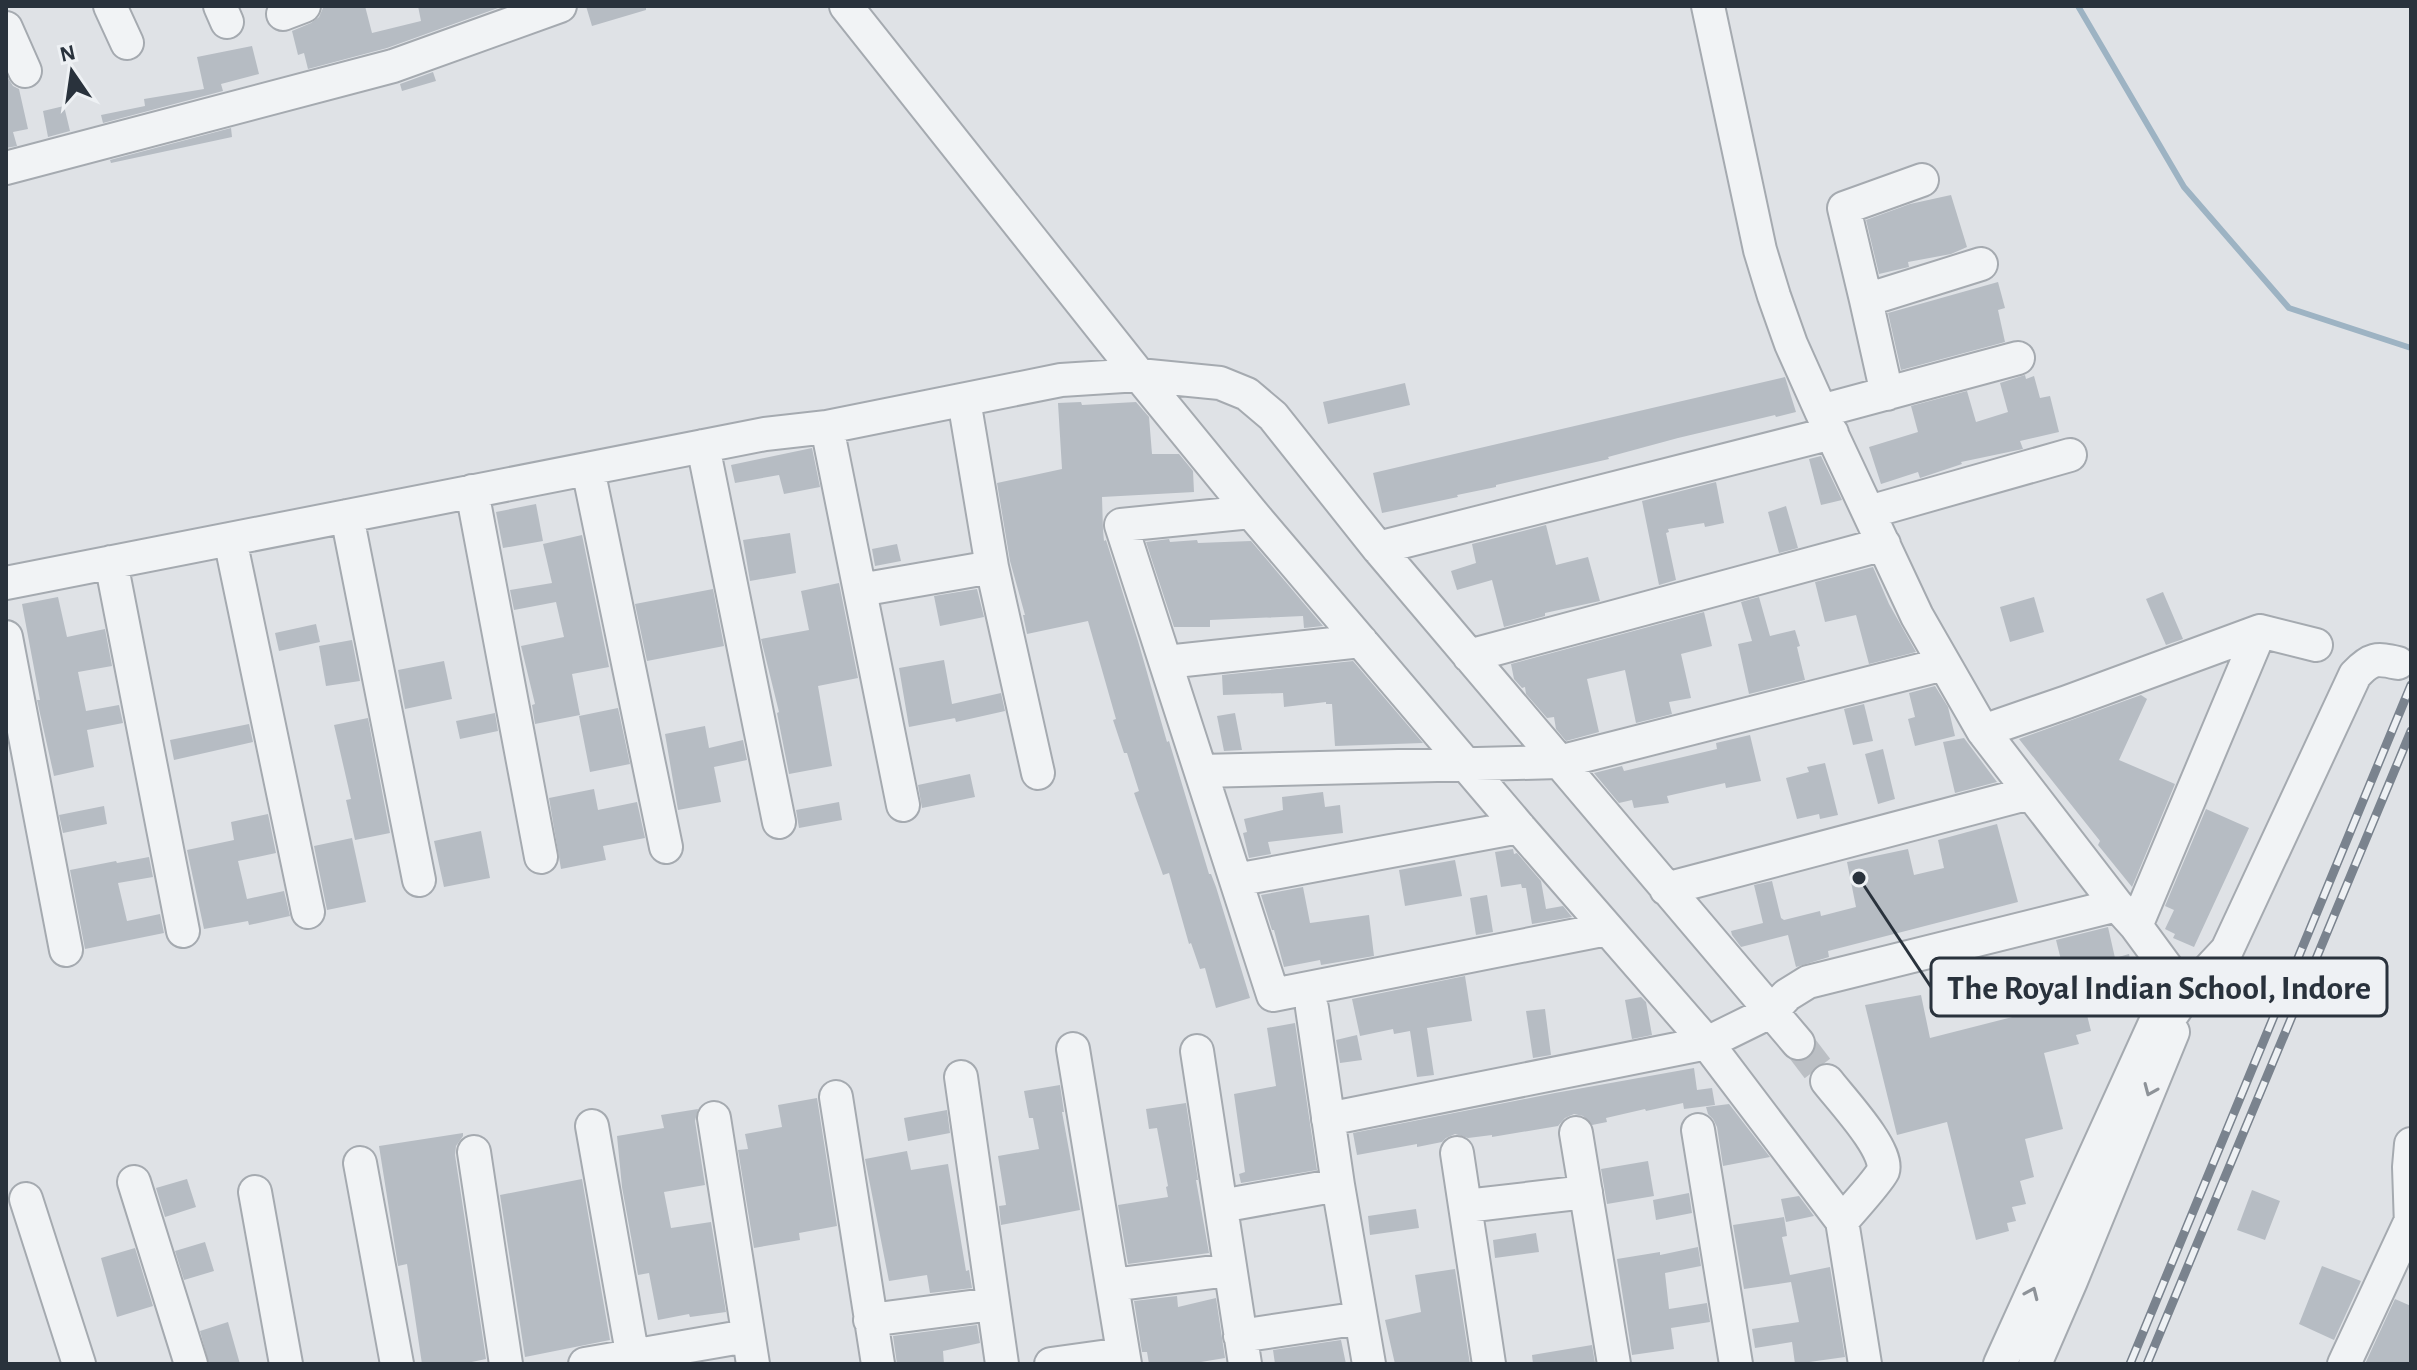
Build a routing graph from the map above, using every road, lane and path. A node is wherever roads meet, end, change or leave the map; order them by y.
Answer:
1 (110, 6) edge
2 (560, 6) edge
3 (846, 6) edge
4 (1708, 6) edge
5 (6, 28) edge
6 (127, 43) dead end
7 (25, 71) dead end
8 (6, 168) edge
9 (1922, 180) dead end
10 (1981, 264) dead end
11 (1866, 300) junction
12 (2018, 358) dead end
13 (1139, 375) junction
14 (1887, 394) junction
15 (964, 400) junction
16 (1826, 422) junction
17 (827, 427) junction
18 (703, 446) junction
19 (2070, 455) dead end
20 (588, 469) junction
21 (472, 491) junction
22 (1251, 512) junction
23 (1869, 512) junction
24 (347, 516) junction
25 (230, 539) junction
26 (1884, 544) junction
27 (1378, 548) junction
28 (111, 562) junction
29 (992, 567) junction
30 (6, 583) edge
31 (860, 590) junction
32 (2260, 631) junction
33 (6, 637) edge
34 (1361, 641) junction
35 (2316, 645) dead end
36 (1469, 656) junction
37 (1166, 662) junction
38 (2398, 663) dead end
39 (1944, 664) junction
40 (1983, 731) junction
41 (1559, 762) junction
42 (1464, 763) junction
43 (1201, 771) junction
44 (1038, 773) dead end
45 (2030, 793) junction
46 (903, 805) dead end
47 (779, 822) dead end
48 (1519, 827) junction
49 (666, 847) dead end
50 (541, 857) dead end
51 (419, 880) dead end
52 (1236, 880) junction
53 (1666, 889) junction
54 (308, 912) dead end
55 (2126, 915) junction
56 (1607, 929) junction
57 (183, 931) dead end
58 (66, 950) dead end
59 (2178, 1005) junction
60 (1312, 1008) dead end
61 (1772, 1011) junction
62 (1707, 1043) junction
63 (1798, 1043) tunnel mouth
64 (1073, 1049) dead end
65 (1197, 1051) dead end
66 (961, 1077) dead end
67 (1827, 1081) tunnel mouth
68 (836, 1097) dead end
69 (714, 1118) dead end
70 (1328, 1119) junction
71 (592, 1126) dead end
72 (1698, 1130) dead end
73 (1576, 1133) dead end
74 (2411, 1144) edge
75 (474, 1152) dead end
76 (1457, 1153) dead end
77 (360, 1163) dead end
78 (134, 1182) dead end
79 (1338, 1185) junction
80 (255, 1192) dead end
81 (1586, 1192) junction
82 (26, 1199) dead end
83 (1221, 1206) junction
84 (1466, 1206) junction
85 (1842, 1221) junction
86 (2411, 1222) edge
87 (1229, 1270) junction
88 (1112, 1285) junction
89 (993, 1304) junction
90 (1361, 1318) junction
91 (870, 1320) junction
92 (750, 1350) edge
93 (1242, 1350) edge
94 (1124, 1359) edge
95 (633, 1360) edge
96 (79, 1364) edge
97 (191, 1364) edge
98 (286, 1364) edge
99 (397, 1364) edge
100 (506, 1364) edge
101 (585, 1364) edge
102 (878, 1364) edge
103 (1002, 1364) edge
104 (1051, 1364) edge
105 (1369, 1364) edge
106 (1489, 1364) edge
107 (1614, 1364) edge
108 (1736, 1364) edge
109 (1865, 1364) edge
110 (2000, 1364) edge
111 (2035, 1364) edge
112 (2344, 1364) edge

1 - 6 street
2 - 8 street
3 - 13 street
4 - 16 street
5 - 7 street
9 - 11 street
10 - 11 street
11 - 14 street
12 - 14 street
13 - 15 street
13 - 22 street
13 - 27 street
14 - 16 street
15 - 17 street
15 - 29 street
16 - 23 street
16 - 27 street
17 - 18 street
17 - 31 street
18 - 20 street
18 - 47 street
19 - 23 street
20 - 21 street
20 - 49 street
21 - 24 street
21 - 50 street
22 - 34 street
22 - 37 street
23 - 26 street
24 - 25 street
24 - 51 street
25 - 28 street
25 - 54 street
26 - 36 street
26 - 39 street
27 - 36 street
28 - 30 street
28 - 57 street
29 - 31 street
29 - 44 street
31 - 46 street
32 - 35 street
32 - 40 street
32 - 55 street
33 - 58 street
34 - 37 street
34 - 42 street
36 - 41 street
37 - 43 street
38 - 59 street
39 - 40 street
39 - 41 street
40 - 45 street
41 - 42 street
41 - 53 street
42 - 43 street
42 - 48 street
43 - 52 street
45 - 53 street
45 - 55 street
48 - 52 street
48 - 56 street
52 - 56 street
53 - 61 street
55 - 59 street
55 - 61 street
56 - 62 street
110 -> 59 street
59 -> 111 street
60 - 70 street
61 - 62 street
61 - 63 street
62 - 70 street
62 - 85 street
64 - 88 street
65 - 83 street
66 - 89 street
67 - 85 street
68 - 91 street
69 - 92 street
70 - 79 street
71 - 95 street
72 - 108 street
73 - 81 street
74 - 86 street
75 - 100 street
76 - 84 street
77 - 99 street
78 - 97 street
79 - 83 street
79 - 90 street
80 - 98 street
81 - 84 street
81 - 107 street
82 - 96 street
83 - 87 street
84 - 106 street
85 - 109 street
86 - 112 street
87 - 88 street
87 - 93 street
88 - 94 street
89 - 91 street
89 - 103 street
90 - 93 street
90 - 105 street
91 - 102 street
92 - 95 street
94 - 104 street
95 - 101 street

